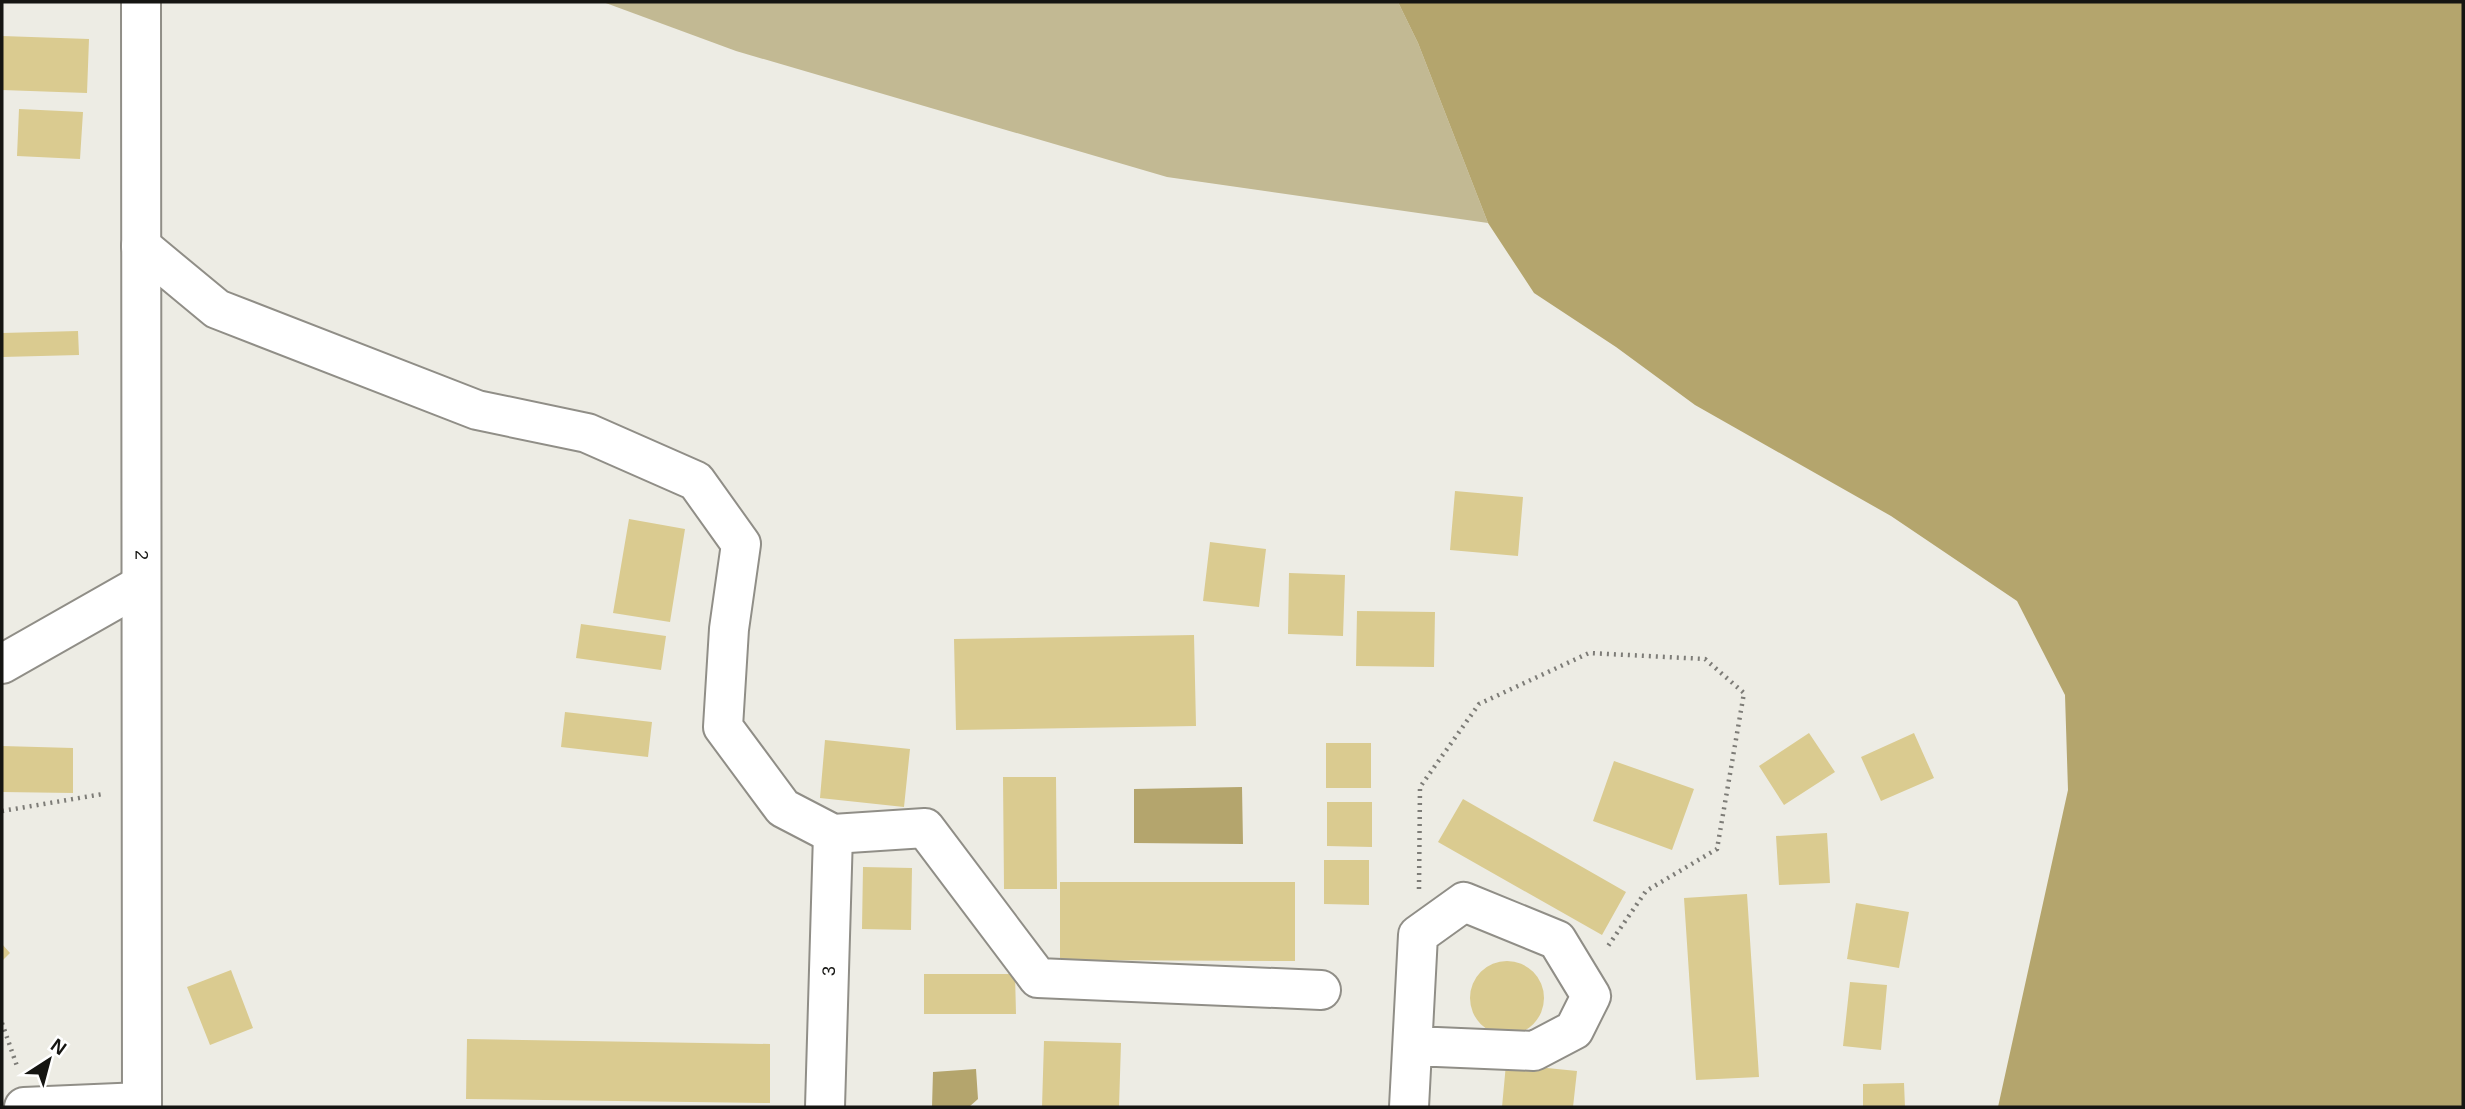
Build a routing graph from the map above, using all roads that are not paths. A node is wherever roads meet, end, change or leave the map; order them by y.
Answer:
1 (141, 2) edge
2 (141, 246) junction
3 (141, 585) junction
4 (2, 664) edge
5 (832, 834) junction
6 (1321, 990) dead end
7 (1413, 1046) junction
8 (142, 1104) edge
9 (24, 1107) edge
10 (31, 1107) edge
11 (825, 1107) edge
12 (1409, 1107) edge

1 - 2 street, 2
2 - 3 street, 2
2 - 5 street
3 - 4 street
3 - 8 street, 2
5 - 6 street
5 - 11 street, 3
7 - 7 street
7 - 12 street
8 - 10 street
9 - 10 street

